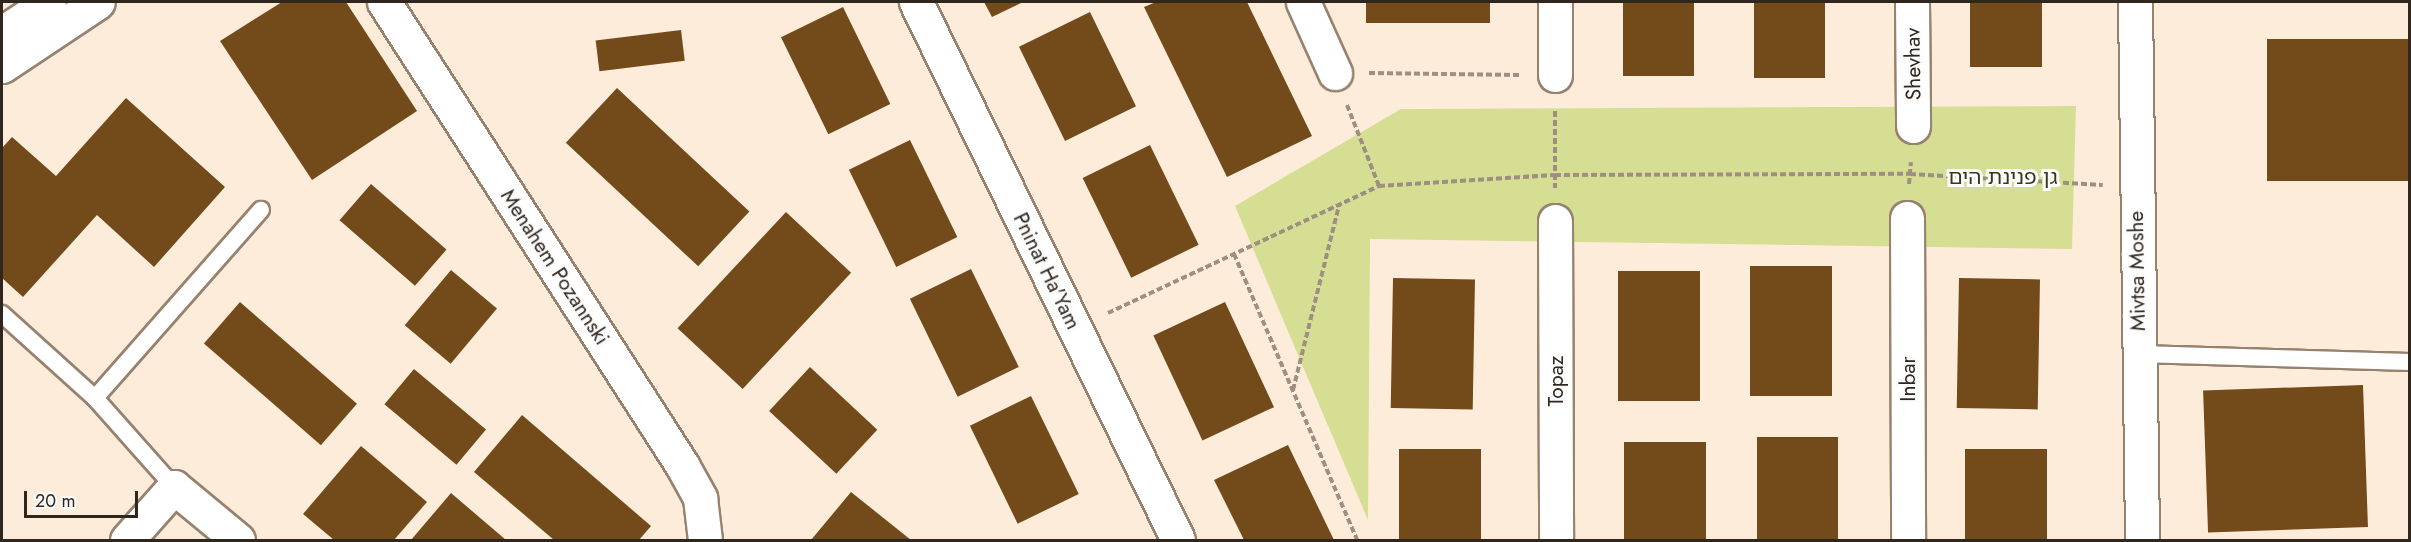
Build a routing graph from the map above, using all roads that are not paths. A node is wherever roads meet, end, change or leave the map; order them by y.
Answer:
1 (49, 2) edge
2 (98, 2) edge
3 (384, 2) edge
4 (916, 2) edge
5 (1303, 2) edge
6 (1555, 2) edge
7 (1912, 2) edge
8 (2135, 2) edge
9 (2, 33) edge
10 (2, 66) edge
11 (1335, 73) road end
12 (1555, 75) road end
13 (1913, 126) road end
14 (261, 210) dead end
15 (1907, 218) road end
16 (1555, 221) road end
17 (2, 314) edge
18 (2139, 354) junction
19 (2409, 362) edge
20 (95, 398) junction
21 (174, 487) junction
22 (127, 540) edge
23 (238, 540) edge
24 (705, 540) edge
25 (1178, 540) edge
26 (1556, 540) edge
27 (1908, 540) edge
28 (2142, 540) edge

1 - 9 street
2 - 10 street
3 - 24 street, Menahem Pozannski
4 - 25 street, Pninat Ha'Yam
5 - 11 street
6 - 12 street
7 - 13 street, Shevhav
8 - 18 street, Mivtsa Moshe
14 - 20 lane
15 - 27 street, Inbar
16 - 26 street, Topaz
17 - 20 lane
18 - 19 lane
18 - 28 street, Mivtsa Moshe
20 - 21 lane
21 - 22 street
21 - 23 street

